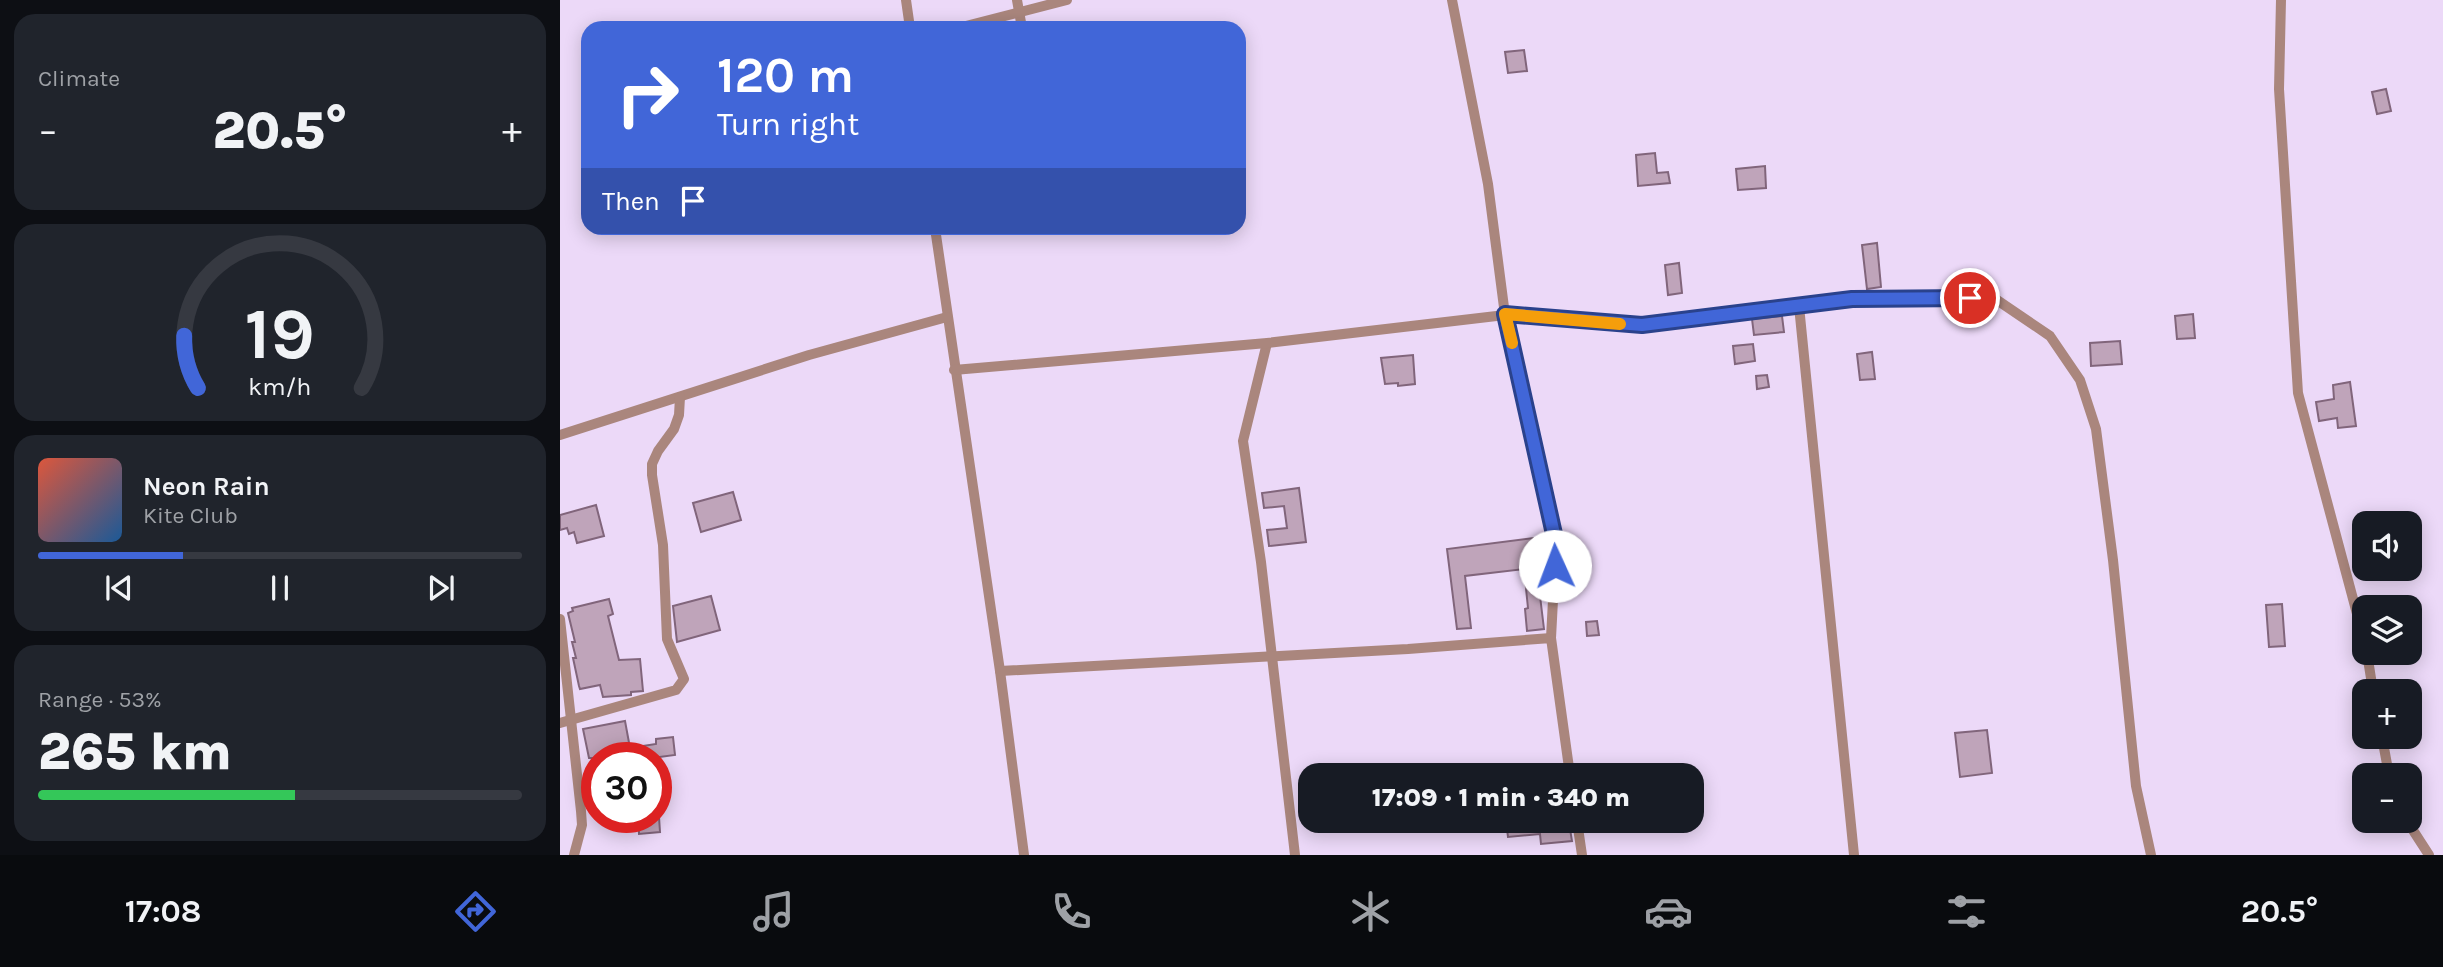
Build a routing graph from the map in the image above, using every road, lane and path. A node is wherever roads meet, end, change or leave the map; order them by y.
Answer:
1 (906, 0) edge
2 (1017, 0) edge
3 (1067, 0) edge
4 (1452, 0) edge
5 (2281, 0) edge
6 (1019, 14) junction
7 (909, 21) edge
8 (988, 21) edge
9 (1020, 21) edge
10 (936, 235) edge
11 (1799, 306) junction
12 (1505, 314) junction
13 (947, 317) junction
14 (1267, 343) junction
15 (954, 370) junction
16 (680, 397) junction
17 (560, 435) edge
18 (2352, 595) edge
19 (560, 619) edge
20 (1550, 638) junction
21 (1271, 657) junction
22 (1000, 671) junction
23 (565, 721) edge
24 (1568, 763) edge
25 (1579, 833) edge
26 (2415, 833) edge
27 (574, 855) edge
28 (1024, 855) edge
29 (1295, 855) edge
30 (1582, 855) edge
31 (1854, 855) edge
32 (2151, 855) edge
33 (2429, 855) edge

1 - 7 street
2 - 6 street
3 - 6 street
4 - 12 street
5 - 18 street
6 - 8 street
6 - 9 street
10 - 13 street
11 - 12 street
11 - 31 street
11 - 32 street
12 - 14 street
12 - 20 street
13 - 15 street
13 - 16 street
14 - 15 street
14 - 21 street
15 - 22 street
16 - 17 street
16 - 23 street
19 - 23 street
20 - 21 street
20 - 24 street
21 - 22 street
21 - 29 street
22 - 28 street
23 - 27 street
25 - 30 street
26 - 33 street

